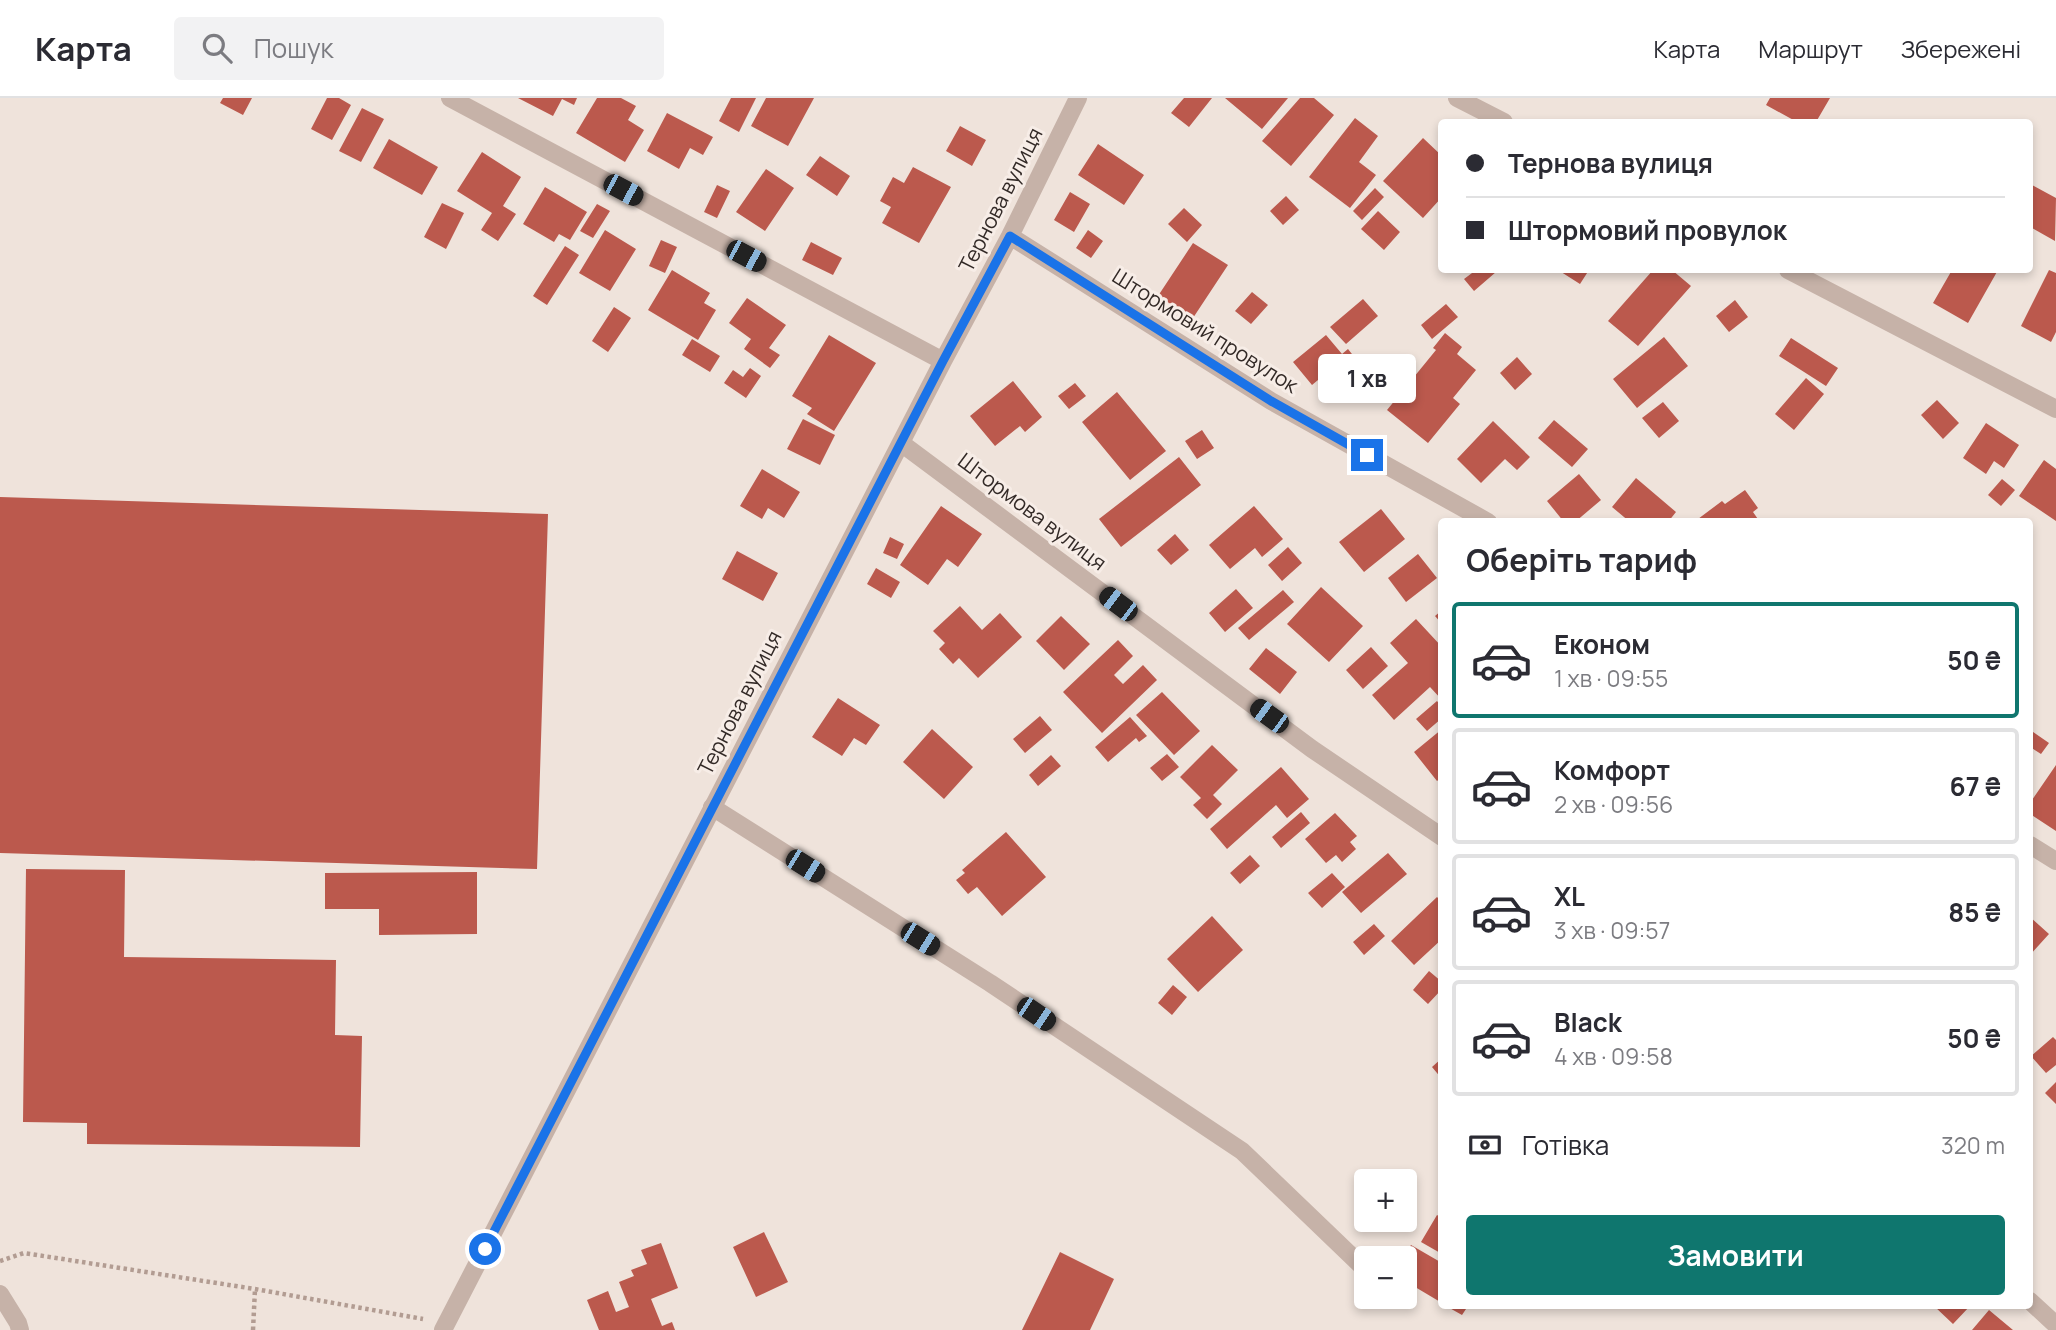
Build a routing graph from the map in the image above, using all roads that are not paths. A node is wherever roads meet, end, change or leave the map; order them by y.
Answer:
1 (450, 98) edge
2 (1078, 98) edge
3 (1457, 98) edge
4 (1498, 119) edge
5 (1010, 236) junction
6 (1794, 273) edge
7 (943, 361) junction
8 (2056, 409) edge
9 (901, 443) junction
10 (1481, 518) edge
11 (712, 807) junction
12 (1438, 834) edge
13 (2033, 847) edge
14 (2056, 861) edge
15 (1354, 1259) edge
16 (0, 1294) edge
17 (2033, 1304) edge
18 (2056, 1325) edge
19 (451, 1327) edge
20 (20, 1330) edge

1 - 7 street
2 - 5 street, Тернова вулиця
3 - 4 street
5 - 7 street, Тернова вулиця
5 - 10 street, Штормовий провулок
6 - 8 street
7 - 9 street, Тернова вулиця
9 - 11 street, Тернова вулиця
9 - 12 street, Штормова вулиця
11 - 15 street
11 - 19 street, Тернова вулиця
13 - 14 street
16 - 20 street
17 - 18 street

